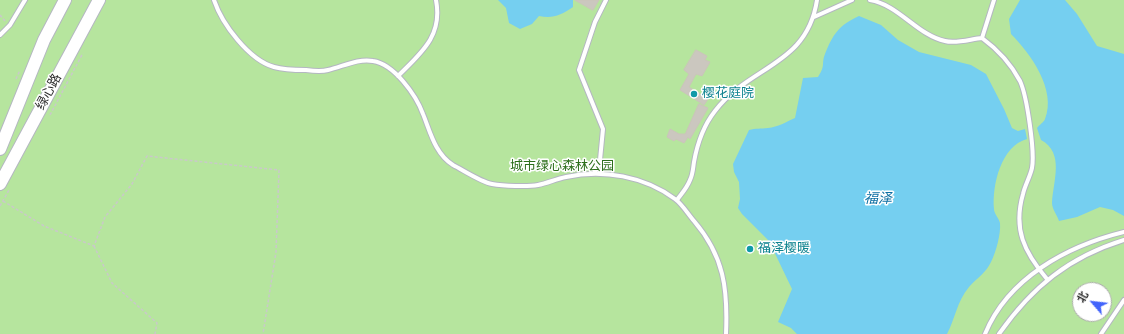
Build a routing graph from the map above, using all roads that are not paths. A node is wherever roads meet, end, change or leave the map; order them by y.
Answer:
1 (26, 0) edge
2 (65, 0) edge
3 (99, 0) edge
4 (214, 0) edge
5 (436, 0) edge
6 (606, 0) edge
7 (817, 0) edge
8 (852, 0) edge
9 (870, 0) edge
10 (994, 0) edge
11 (814, 17) junction
12 (0, 35) edge
13 (982, 38) junction
14 (398, 76) junction
15 (0, 148) edge
16 (16, 153) junction
17 (594, 174) junction
18 (0, 184) edge
19 (677, 200) junction
20 (1124, 232) edge
21 (1124, 240) edge
22 (1039, 270) junction
23 (1047, 279) junction
24 (1124, 300) edge
25 (726, 334) edge
26 (985, 334) edge
27 (999, 334) edge
28 (1101, 334) edge

1 - 12 lane
2 - 15 main road, 绿心路
3 - 16 main road, 绿心路
4 - 14 lane
5 - 14 lane
6 - 17 lane
7 - 11 lane
8 - 11 lane
9 - 13 lane
10 - 13 lane
11 - 19 lane
13 - 22 lane
14 - 17 lane
15 - 16 main road
16 - 18 main road, 绿心路
17 - 19 lane
19 - 25 lane
20 - 22 lane
21 - 23 lane
22 - 23 lane
22 - 26 lane
23 - 27 lane
24 - 28 lane

